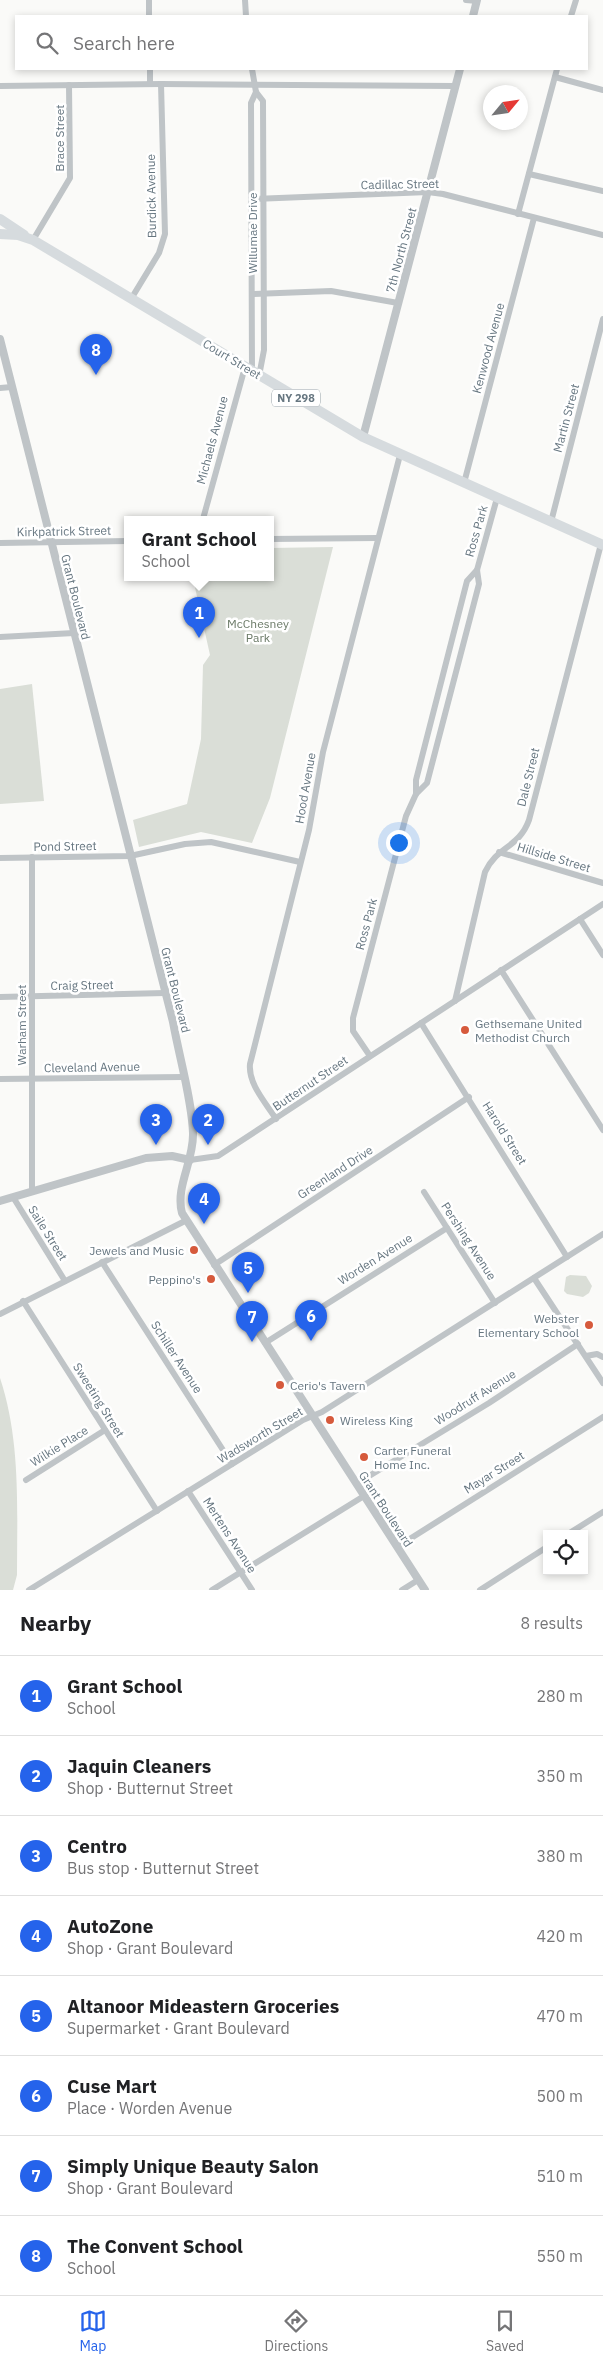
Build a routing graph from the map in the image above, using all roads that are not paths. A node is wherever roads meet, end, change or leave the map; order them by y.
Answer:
1 (149, 0) edge
2 (246, 0) edge
3 (466, 0) edge
4 (576, 0) edge
5 (477, 1) edge
6 (149, 15) edge
7 (246, 15) edge
8 (473, 15) edge
9 (571, 15) edge
10 (150, 70) edge
11 (252, 70) edge
12 (460, 70) edge
13 (557, 70) edge
14 (555, 77) junction
15 (150, 84) junction
16 (161, 84) junction
17 (255, 84) junction
18 (69, 85) junction
19 (0, 86) edge
20 (455, 86) junction
21 (603, 90) edge
22 (256, 92) junction
23 (529, 174) junction
24 (603, 191) edge
25 (428, 192) junction
26 (263, 198) junction
27 (253, 199) junction
28 (518, 214) junction
29 (534, 218) junction
30 (0, 219) edge
31 (0, 234) edge
32 (603, 235) edge
33 (30, 239) junction
34 (263, 293) junction
35 (253, 294) junction
36 (131, 299) junction
37 (398, 303) junction
38 (603, 320) edge
39 (0, 339) edge
40 (252, 371) junction
41 (12, 387) junction
42 (0, 388) edge
43 (363, 437) junction
44 (400, 454) junction
45 (464, 482) junction
46 (497, 498) junction
47 (204, 516) edge
48 (551, 522) junction
49 (378, 538) junction
50 (274, 539) edge
51 (124, 541) edge
52 (51, 542) junction
53 (0, 544) edge
54 (602, 544) edge
55 (477, 570) junction
56 (74, 633) junction
57 (0, 637) edge
58 (416, 794) junction
59 (499, 852) junction
60 (130, 856) junction
61 (32, 857) junction
62 (0, 858) edge
63 (300, 862) junction
64 (603, 883) edge
65 (603, 904) edge
66 (580, 919) junction
67 (603, 955) edge
68 (502, 970) junction
69 (165, 993) junction
70 (0, 997) edge
71 (32, 997) junction
72 (455, 1001) junction
73 (421, 1024) junction
74 (370, 1056) junction
75 (183, 1077) junction
76 (0, 1079) edge
77 (32, 1079) junction
78 (469, 1097) junction
79 (276, 1119) junction
80 (603, 1130) edge
81 (190, 1160) junction
82 (32, 1192) junction
83 (424, 1192) dead end
84 (13, 1197) junction
85 (0, 1201) edge
86 (187, 1220) junction
87 (447, 1228) junction
88 (603, 1234) edge
89 (567, 1257) junction
90 (102, 1262) junction
91 (214, 1265) junction
92 (534, 1278) junction
93 (65, 1281) junction
94 (23, 1301) junction
95 (495, 1303) junction
96 (0, 1314) edge
97 (265, 1344) junction
98 (578, 1344) junction
99 (586, 1356) junction
100 (603, 1357) edge
101 (603, 1383) edge
102 (313, 1416) junction
103 (603, 1417) edge
104 (105, 1430) junction
105 (232, 1464) junction
106 (26, 1480) dead end
107 (356, 1484) junction
108 (188, 1491) junction
109 (364, 1496) junction
110 (157, 1511) junction
111 (603, 1512) edge
112 (574, 1530) edge
113 (397, 1547) junction
114 (543, 1551) edge
115 (240, 1572) junction
116 (418, 1580) junction
117 (29, 1590) edge
118 (212, 1590) edge
119 (252, 1590) edge
120 (402, 1590) edge
121 (425, 1590) edge
122 (480, 1590) edge

1 - 6 street
2 - 7 street
3 - 5 street
4 - 9 street
5 - 8 street
10 - 15 street
11 - 17 street, Willumae Drive
12 - 20 street, 7th North Street
13 - 14 street
14 - 21 street
14 - 23 street
15 - 16 street
15 - 18 street
16 - 17 street
16 - 36 street, Burdick Avenue
17 - 20 street
17 - 22 street, Willumae Drive
18 - 19 street
18 - 33 street, Brace Street
20 - 25 street, 7th North Street
22 - 26 street, Willumae Drive
22 - 27 street, Willumae Drive
23 - 24 street
23 - 28 street
25 - 26 street, Cadillac Street
25 - 28 street, Cadillac Street
25 - 37 street, 7th North Street
26 - 27 street, Cadillac Street
26 - 34 street, Willumae Drive
27 - 35 street, Willumae Drive
28 - 29 street, Cadillac Street
29 - 32 street, Cadillac Street
29 - 45 street, Kenwood Avenue
30 - 33 main road
31 - 33 main road, Court Street / NY 298
33 - 36 main road, Court Street / NY 298
34 - 35 street
34 - 37 street
34 - 40 street, Willumae Drive
35 - 40 street, Willumae Drive
36 - 40 main road, Court Street / NY 298
37 - 43 street, 7th North Street
38 - 48 street, Martin Street
39 - 41 street, Grant Boulevard
40 - 43 main road, Court Street / NY 298
40 - 47 street, Michaels Avenue
41 - 42 street
41 - 52 street, Grant Boulevard
43 - 44 main road, Court Street / NY 298
44 - 45 main road, Court Street / NY 298
44 - 49 street, Hood Avenue
45 - 46 main road, Court Street / NY 298
46 - 48 main road, Court Street / NY 298
46 - 55 street, Ross Park
48 - 54 main road, Court Street / NY 298
49 - 50 street
49 - 63 street, Hood Avenue
51 - 52 street, Kirkpatrick Street
52 - 53 street, Kirkpatrick Street
52 - 56 street, Grant Boulevard
54 - 59 street, Dale Street
55 - 58 street, Ross Park
55 - 58 street, Ross Park
56 - 57 street
56 - 60 street, Grant Boulevard
58 - 74 street, Ross Park
59 - 64 street, Hillside Street
59 - 72 street, Dale Street
60 - 61 street, Pond Street
60 - 63 street, Pond Street
60 - 69 street, Grant Boulevard
61 - 62 street, Pond Street
61 - 71 street, Warham Street
63 - 79 street, Hood Avenue
65 - 66 street, Butternut Street
66 - 67 street
66 - 68 street, Butternut Street
68 - 72 street, Butternut Street
68 - 80 street
69 - 71 street, Craig Street
69 - 75 street, Grant Boulevard
70 - 71 street, Craig Street
71 - 77 street, Warham Street
72 - 73 street, Butternut Street
73 - 74 street, Butternut Street
73 - 78 street, Harold Street
74 - 79 street, Butternut Street
75 - 77 street, Cleveland Avenue
75 - 81 street, Grant Boulevard
76 - 77 street, Cleveland Avenue
77 - 82 street, Warham Street
78 - 89 street, Harold Street
78 - 91 street, Greenland Drive
79 - 81 street, Butternut Street
81 - 82 street, Butternut Street
81 - 86 street, Grant Boulevard
82 - 84 street, Butternut Street
83 - 87 street, Pershing Avenue
84 - 85 street, Butternut Street
84 - 93 street, Saile Street
86 - 90 street
86 - 91 street, Grant Boulevard
87 - 95 street, Pershing Avenue
87 - 97 street, Worden Avenue
88 - 89 street, Wadsworth Street
89 - 92 street, Wadsworth Street
90 - 93 street
90 - 105 street, Schiller Avenue
91 - 97 street, Grant Boulevard
92 - 95 street, Wadsworth Street
92 - 98 street
93 - 94 street
94 - 96 street
94 - 104 street, Sweeting Street
95 - 102 street, Wadsworth Street
97 - 102 street, Grant Boulevard
98 - 99 street
98 - 107 street, Woodruff Avenue
99 - 100 street
99 - 101 street
102 - 105 street, Wadsworth Street
102 - 107 street, Grant Boulevard
103 - 113 street, Mayar Street
104 - 106 street, Wilkie Place
104 - 110 street, Sweeting Street
105 - 108 street, Wadsworth Street
107 - 109 street, Grant Boulevard
108 - 110 street, Wadsworth Street
108 - 115 street, Mertens Avenue
109 - 113 street, Grant Boulevard
109 - 115 street
110 - 117 street, Wadsworth Street
111 - 112 street
113 - 116 street, Grant Boulevard
114 - 122 street
115 - 118 street
115 - 119 street, Mertens Avenue
116 - 120 street
116 - 121 street, Grant Boulevard

